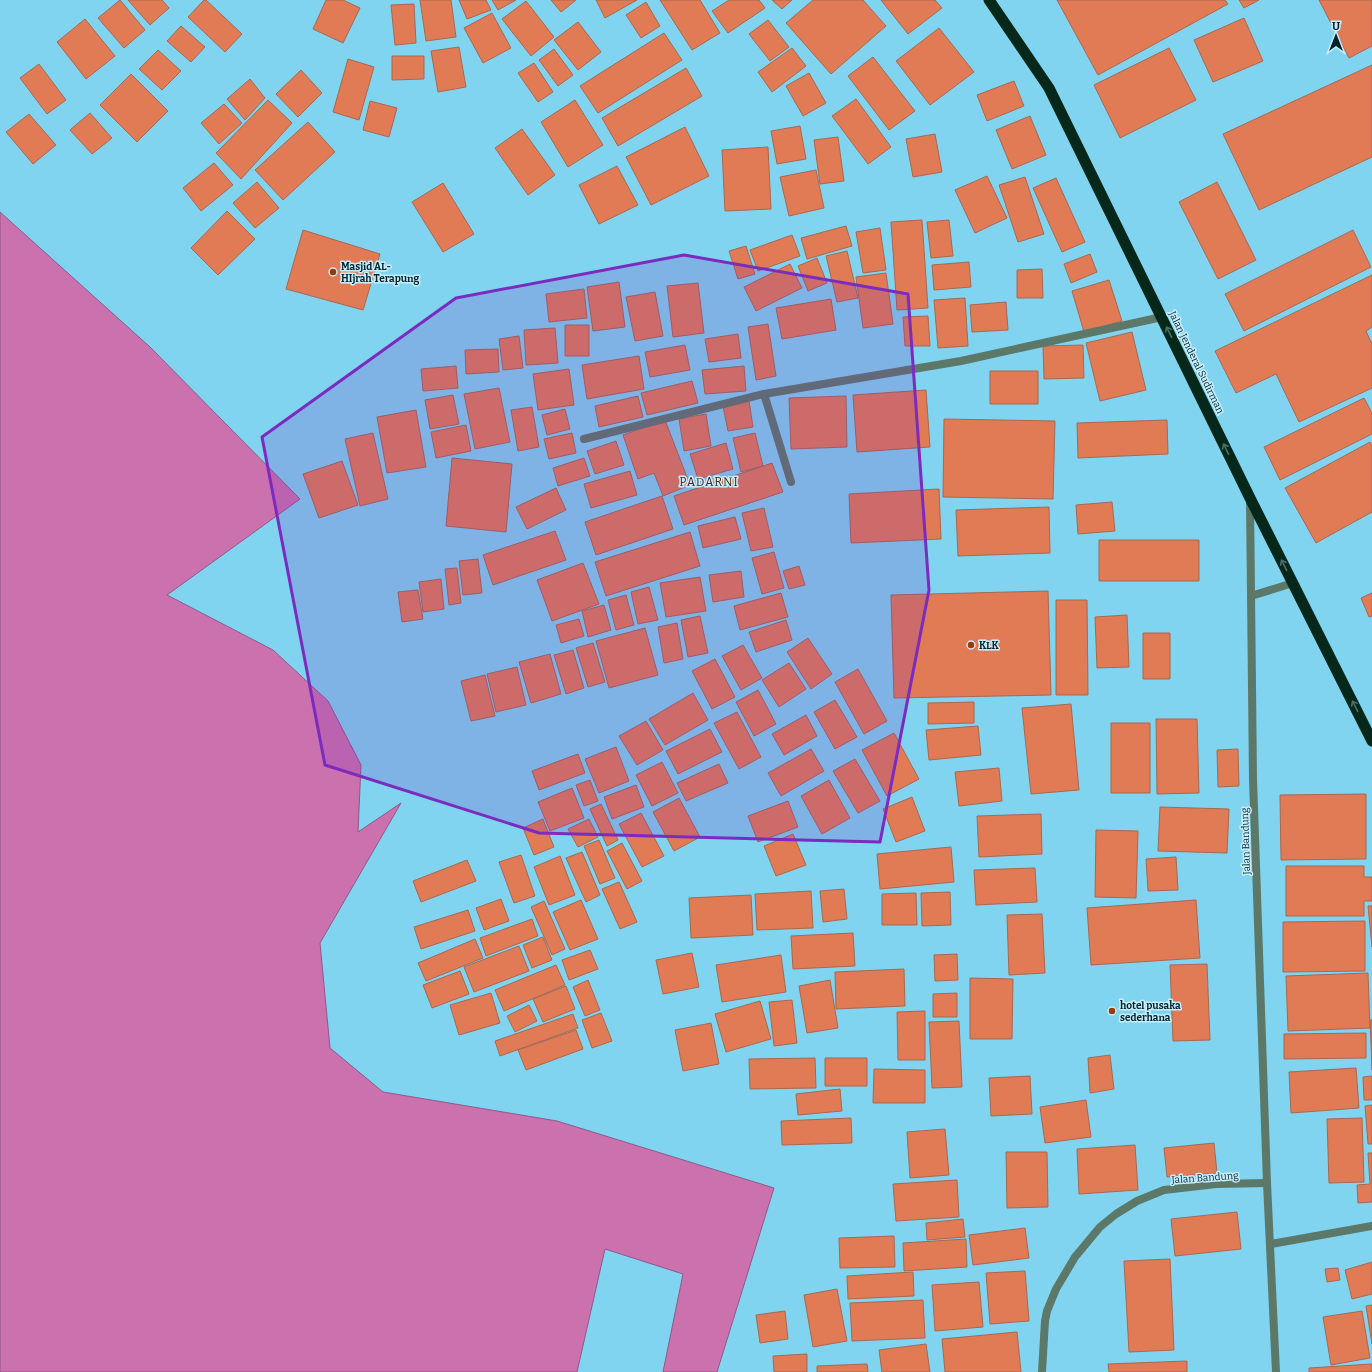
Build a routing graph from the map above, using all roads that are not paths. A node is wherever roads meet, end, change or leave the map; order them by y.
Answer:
1 (989, 0) edge
2 (1162, 317) junction
3 (764, 394) junction
4 (584, 439) dead end
5 (790, 482) dead end
6 (1250, 498) junction
7 (1293, 583) junction
8 (1251, 596) junction
9 (1372, 741) edge
10 (1267, 1183) junction
11 (1372, 1226) edge
12 (1271, 1244) junction
13 (1042, 1372) edge
14 (1276, 1372) edge

1 - 2 highway, Jalan Jenderal Sudirman
2 - 3 street
6 -> 2 highway, Jalan Jenderal Sudirman
3 - 4 street
3 - 5 street
7 -> 6 highway, Jalan Jenderal Sudirman
6 - 8 street, Jalan Bandung
7 - 8 street
9 -> 7 highway, Jalan Jenderal Sudirman
8 - 10 street, Jalan Bandung
10 - 12 street, Jalan Bandung
10 - 13 street, Jalan Bandung
11 - 12 street
12 - 14 street, Jalan Bandung

